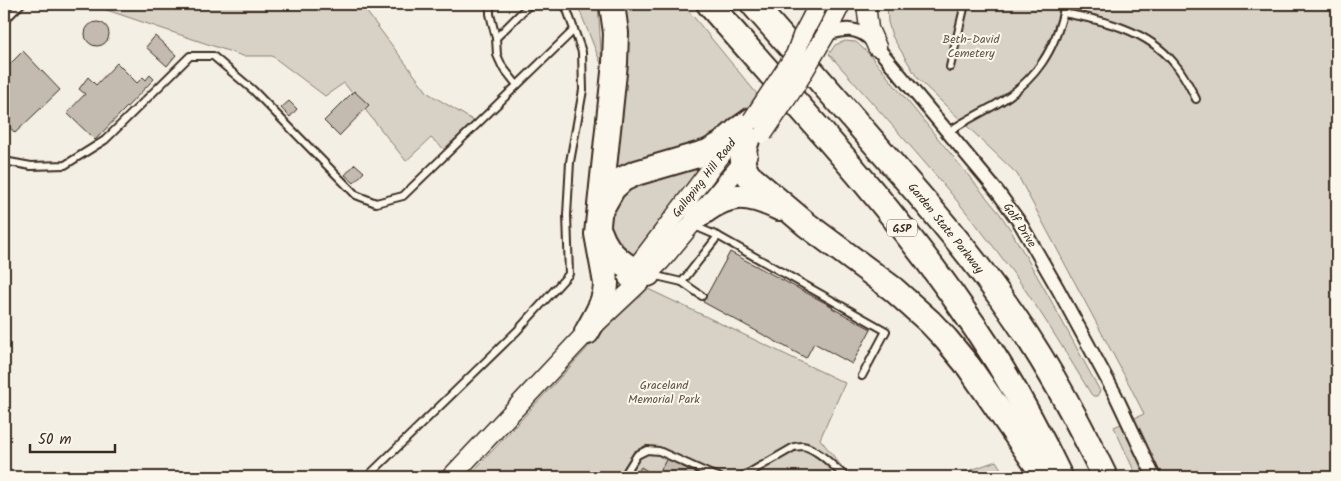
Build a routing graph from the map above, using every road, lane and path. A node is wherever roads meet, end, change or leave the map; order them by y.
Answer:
1 (490, 4) edge
2 (530, 4) edge
3 (565, 4) edge
4 (612, 4) edge
5 (709, 4) edge
6 (840, 4) edge
7 (866, 4) edge
8 (965, 4) edge
9 (1065, 4) edge
10 (18, 5) edge
11 (756, 6) edge
12 (815, 10) edge
13 (1063, 14) junction
14 (4, 21) edge
15 (574, 30) junction
16 (826, 34) junction
17 (496, 38) junction
18 (878, 47) junction
19 (795, 55) junction
20 (950, 67) dead end
21 (518, 85) junction
22 (1196, 99) dead end
23 (757, 127) junction
24 (948, 132) junction
25 (4, 161) edge
26 (743, 162) junction
27 (598, 218) junction
28 (695, 220) junction
29 (807, 225) junction
30 (718, 236) junction
31 (641, 272) junction
32 (682, 282) junction
33 (702, 296) dead end
34 (587, 332) junction
35 (862, 376) dead end
36 (627, 471) dead end
37 (367, 477) edge
38 (451, 477) edge
39 (719, 477) edge
40 (742, 477) edge
41 (846, 477) edge
42 (1045, 477) edge
43 (1060, 477) edge
44 (1105, 477) edge
45 (1154, 477) edge

1 - 17 lane
2 - 17 lane
3 - 15 lane
4 - 27 highway
5 - 43 highway, GSP
6 - 16 main road, Galloping Hill Road
7 - 18 main road
8 - 20 lane
9 - 13 lane
10 - 14 lane
11 - 44 highway, Garden State Parkway / GSP
12 - 19 main road, Galloping Hill Road, bridge
13 - 22 lane
13 - 24 lane
15 - 21 lane
15 - 37 lane
16 - 18 street, Golf Drive
16 - 19 main road, bridge
16 - 23 main road, Galloping Hill Road, bridge
17 - 21 lane
18 - 24 street, Golf Drive
19 - 23 main road, Galloping Hill Road, bridge
21 - 25 lane
23 - 26 highway
23 - 27 highway
23 - 31 main road, Galloping Hill Road
24 - 45 street, Golf Drive
26 - 28 main road, Galloping Hill Road
26 - 29 highway
27 - 31 highway
27 - 34 highway
28 - 29 highway
28 - 30 lane
28 - 31 main road, Galloping Hill Road
29 - 42 highway
30 - 32 lane
30 - 35 lane
31 - 32 lane
31 - 34 main road, Galloping Hill Road
32 - 33 lane
34 - 38 main road, Galloping Hill Road
36 - 39 lane
40 - 41 lane

